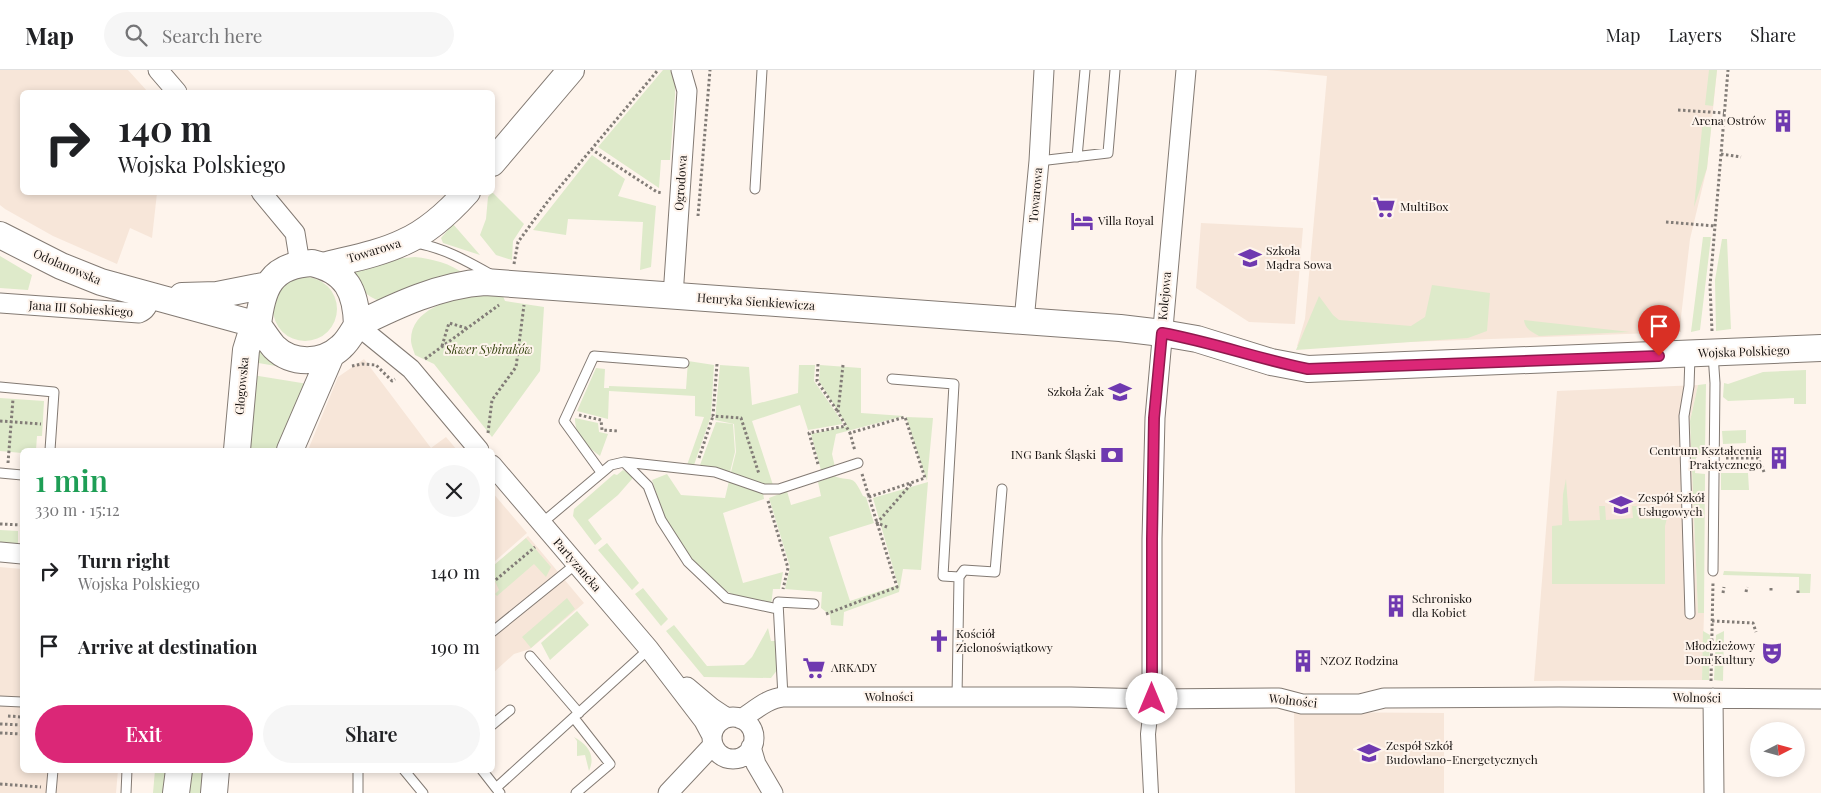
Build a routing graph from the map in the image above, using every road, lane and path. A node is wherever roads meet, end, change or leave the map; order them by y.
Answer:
1 (158, 70) edge
2 (571, 70) edge
3 (658, 70) edge
4 (681, 70) edge
5 (710, 70) edge
6 (762, 70) edge
7 (1044, 70) edge
8 (1085, 70) edge
9 (1115, 70) edge
10 (1186, 70) edge
11 (1728, 70) edge
12 (174, 90) edge
13 (1678, 110) dead end
14 (1724, 113) junction
15 (591, 149) junction
16 (1721, 154) junction
17 (1077, 157) junction
18 (1741, 157) dead end
19 (495, 159) edge
20 (1039, 161) junction
21 (755, 189) dead end
22 (262, 195) edge
23 (464, 195) edge
24 (680, 195) junction
25 (698, 217) dead end
26 (1666, 222) dead end
27 (1716, 226) junction
28 (0, 235) edge
29 (405, 242) junction
30 (312, 265) junction
31 (515, 282) junction
32 (268, 285) junction
33 (144, 294) junction
34 (673, 296) junction
35 (0, 303) edge
36 (1024, 321) junction
37 (258, 325) junction
38 (357, 325) junction
39 (467, 328) dead end
40 (1162, 333) junction
41 (441, 347) dead end
42 (1821, 348) edge
43 (1705, 349) junction
44 (331, 355) junction
45 (684, 363) dead end
46 (717, 364) dead end
47 (818, 364) dead end
48 (844, 365) dead end
49 (892, 379) dead end
50 (0, 387) edge
51 (14, 388) junction
52 (568, 412) junction
53 (838, 412) junction
54 (713, 416) junction
55 (0, 420) edge
56 (11, 421) junction
57 (52, 424) junction
58 (846, 426) junction
59 (619, 431) dead end
60 (850, 433) junction
61 (484, 442) edge
62 (50, 448) edge
63 (237, 448) edge
64 (291, 448) edge
65 (1714, 459) junction
66 (624, 462) junction
67 (858, 463) junction
68 (495, 468) edge
69 (695, 470) junction
70 (601, 472) junction
71 (1764, 472) dead end
72 (4, 473) edge
73 (20, 475) edge
74 (821, 475) junction
75 (912, 483) junction
76 (764, 489) junction
77 (1002, 489) dead end
78 (869, 497) junction
79 (542, 523) junction
80 (877, 523) junction
81 (0, 524) edge
82 (20, 526) edge
83 (887, 527) dead end
84 (535, 547) dead end
85 (0, 552) edge
86 (20, 554) edge
87 (576, 564) junction
88 (1713, 571) joint
89 (959, 577) junction
90 (495, 580) edge
91 (1724, 587) dead end
92 (1747, 588) dead end
93 (1771, 588) dead end
94 (1723, 592) dead end
95 (1746, 592) dead end
96 (1771, 593) dead end
97 (814, 604) dead end
98 (779, 606) junction
99 (826, 614) dead end
100 (1690, 614) dead end
101 (1712, 622) junction
102 (495, 630) edge
103 (1756, 632) dead end
104 (649, 649) junction
105 (530, 656) dead end
106 (662, 665) junction
107 (1712, 691) junction
108 (783, 697) junction
109 (957, 697) junction
110 (1152, 699) junction
111 (1821, 699) edge
112 (0, 701) edge
113 (20, 702) edge
114 (510, 710) dead end
115 (576, 716) junction
116 (734, 718) junction
117 (495, 722) edge
118 (0, 724) edge
119 (20, 725) edge
120 (0, 732) edge
121 (20, 734) edge
122 (713, 741) junction
123 (751, 747) junction
124 (732, 758) junction
125 (53, 773) edge
126 (127, 773) edge
127 (179, 773) edge
128 (358, 773) edge
129 (406, 773) edge
130 (484, 773) edge
131 (0, 784) edge
132 (51, 790) edge
133 (498, 791) edge
134 (126, 793) edge
135 (176, 793) edge
136 (358, 793) edge
137 (423, 793) edge
138 (576, 793) edge
139 (668, 793) edge
140 (677, 793) edge
141 (769, 793) edge
142 (773, 793) edge
143 (1150, 793) edge
144 (1714, 793) edge

1 - 12 street
2 - 19 main road
3 - 15 path
4 - 24 street, Ogrodowa
5 - 25 path
6 - 21 lane
7 - 20 street, Towarowa
8 - 17 lane
9 - 17 lane
10 - 40 street, Kolejowa
11 - 14 path
13 - 14 path
14 - 16 path
15 - 24 path
15 - 31 path
16 - 18 path
16 - 27 path
17 - 20 lane
20 - 36 street, Towarowa
22 - 30 street
23 - 29 main road, Towarowa
24 - 34 street, Ogrodowa
26 - 27 path
27 - 43 path
28 - 33 main road, Odolanowska
29 - 30 main road, Towarowa
29 - 31 lane
30 - 32 main road
30 - 38 main road
31 - 34 main road, Henryka Sienkiewicza
31 - 38 main road, Henryka Sienkiewicza
31 - 61 path
32 - 33 main road, Odolanowska
32 - 37 main road
33 - 35 street, Jana III Sobieskiego
33 - 37 main road, Odolanowska
34 - 36 main road, Henryka Sienkiewicza
36 - 40 main road, Henryka Sienkiewicza
37 - 44 main road
37 - 63 main road, Głogowska
38 - 44 main road
38 - 61 street
39 - 41 path
40 - 43 main road, Wojska Polskiego
40 - 110 street, Kolejowa
42 - 43 main road, Wojska Polskiego
43 - 65 lane
43 - 100 lane
44 - 64 main road
45 - 52 lane
46 - 54 path
47 - 53 path
48 - 53 path
49 - 89 lane
50 - 51 lane
51 - 56 path
51 - 57 lane
52 - 59 path
52 - 70 lane
53 - 58 path
54 - 69 path
54 - 76 path
55 - 56 path
56 - 57 path
56 - 72 path
57 - 62 lane
58 - 60 path
58 - 74 path
60 - 67 path
60 - 75 path
65 - 71 path
65 - 88 lane
66 - 69 lane
66 - 70 lane
66 - 98 lane
67 - 74 lane
67 - 78 path
68 - 79 street, Partyzancka
69 - 76 lane
70 - 79 lane
72 - 73 lane
74 - 76 lane
75 - 78 path
75 - 80 path
76 - 98 path
77 - 89 lane
78 - 80 path
79 - 87 street, Partyzancka
80 - 83 path
80 - 99 path
81 - 82 path
84 - 90 path
85 - 86 street
87 - 102 lane
87 - 104 street, Partyzancka
88 - 101 path
89 - 109 lane
91 - 94 path
92 - 95 path
93 - 96 path
97 - 98 lane
98 - 108 lane
101 - 103 path
101 - 107 path
104 - 106 street, Partyzancka
104 - 115 lane
105 - 115 lane
106 - 116 street, Partyzancka
106 - 122 street, Partyzancka
107 - 110 street, Wolności
107 - 111 street, Wolności
107 - 144 street
108 - 109 street, Wolności
108 - 116 street, Wolności
109 - 110 street, Wolności
110 - 143 street, Kolejowa
112 - 113 lane
114 - 117 lane
115 - 133 lane
115 - 138 lane
116 - 122 street
116 - 123 street
118 - 119 path
120 - 121 path
122 - 124 street
122 - 139 street
123 - 124 street
123 - 142 street
124 - 140 street
124 - 141 street
125 - 132 lane
126 - 134 lane
127 - 135 main road
128 - 136 lane
129 - 137 lane
130 - 133 lane
131 - 132 path

